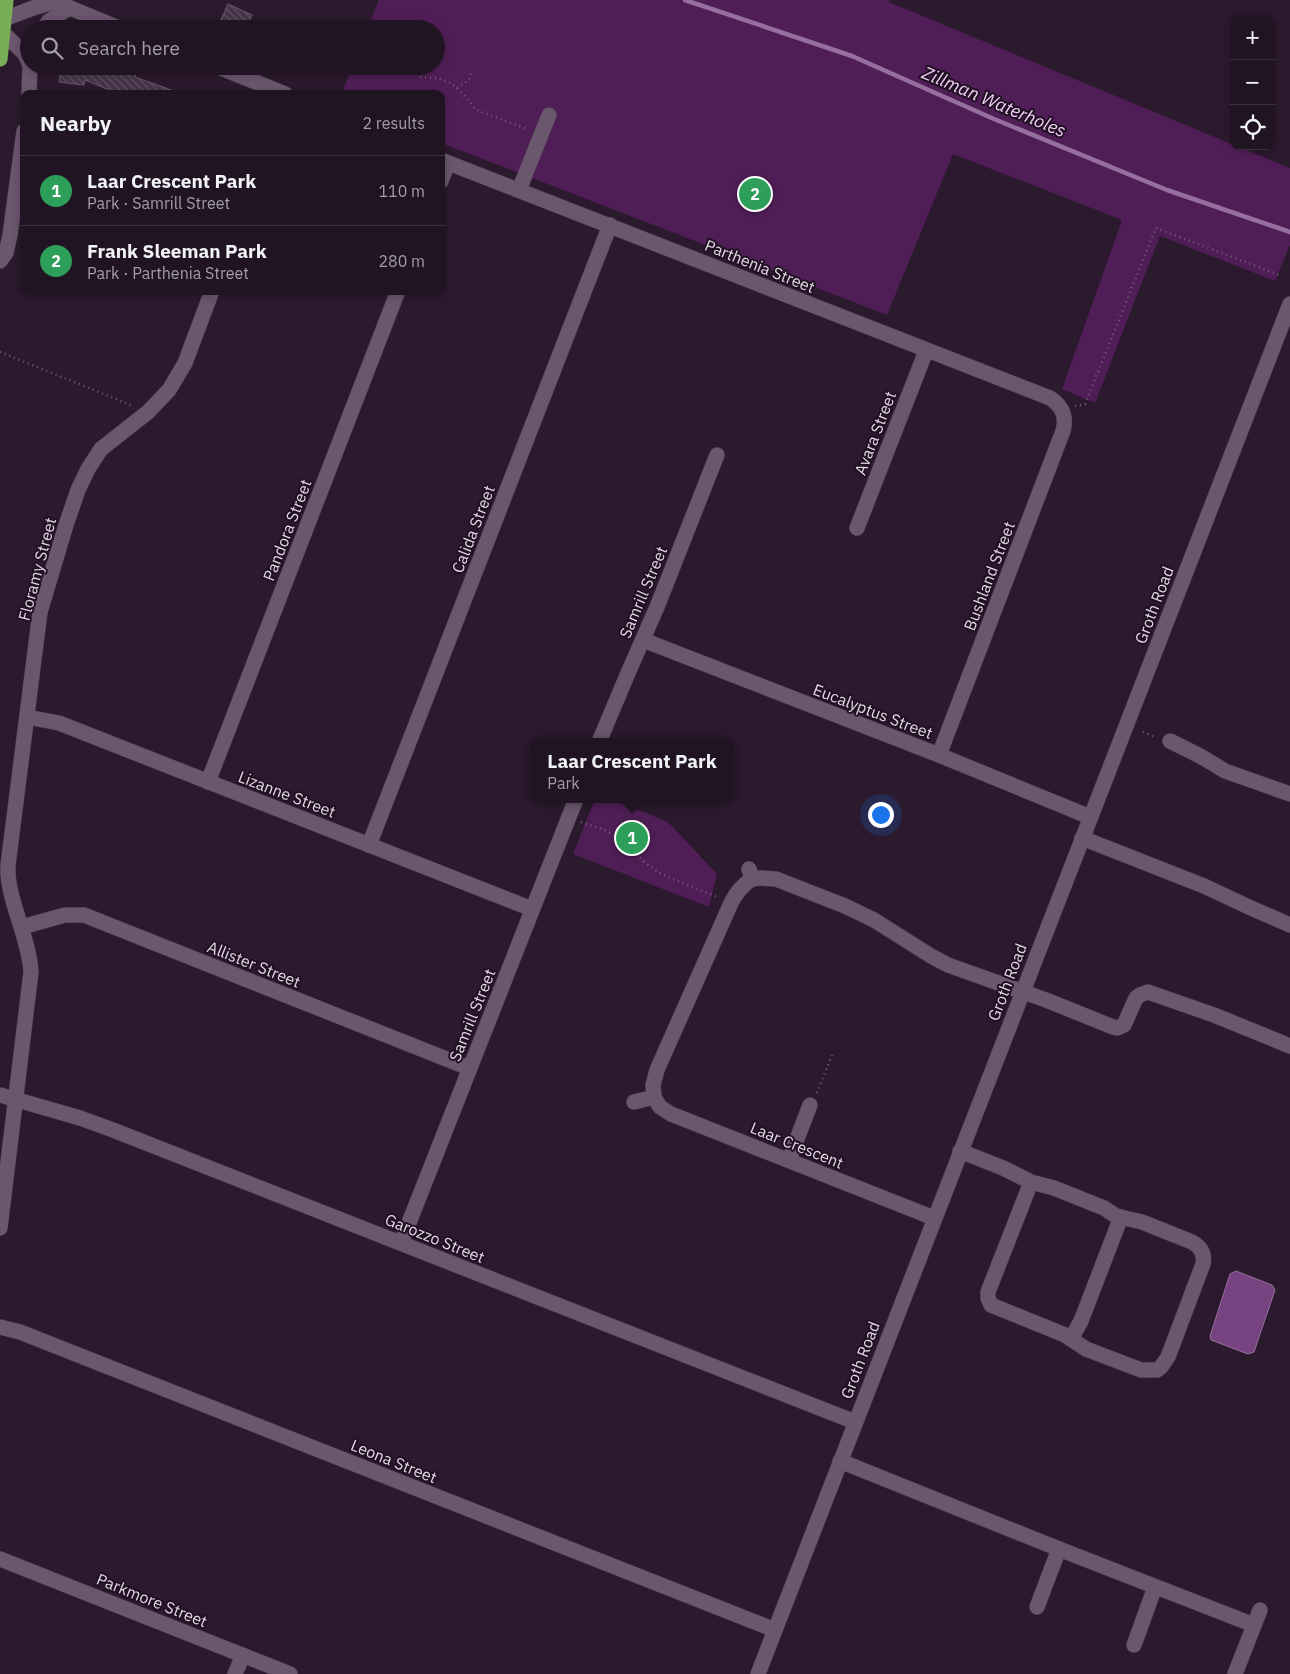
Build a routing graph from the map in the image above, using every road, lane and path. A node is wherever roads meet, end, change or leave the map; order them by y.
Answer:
1 (6, 0) edge
2 (52, 1) edge
3 (69, 8) junction
4 (51, 20) edge
5 (99, 20) edge
6 (3, 26) junction
7 (20, 49) edge
8 (0, 59) edge
9 (470, 73) dead end
10 (29, 75) edge
11 (238, 75) edge
12 (420, 77) dead end
13 (457, 88) junction
14 (28, 90) edge
15 (275, 90) edge
16 (549, 115) dead end
17 (539, 140) junction
18 (20, 162) edge
19 (445, 162) edge
20 (519, 190) junction
21 (610, 225) junction
22 (0, 261) edge
23 (1282, 276) dead end
24 (210, 295) edge
25 (396, 295) edge
26 (1290, 304) edge
27 (926, 350) junction
28 (0, 352) edge
29 (1062, 409) junction
30 (148, 412) junction
31 (717, 455) dead end
32 (857, 528) dead end
33 (643, 640) junction
34 (27, 717) junction
35 (601, 738) edge
36 (1170, 741) dead end
37 (939, 755) junction
38 (208, 782) junction
39 (1290, 794) edge
40 (574, 803) edge
41 (568, 817) junction
42 (1090, 817) junction
43 (1082, 838) junction
44 (369, 845) junction
45 (731, 904) junction
46 (532, 910) junction
47 (1290, 925) edge
48 (22, 927) junction
49 (1022, 992) junction
50 (1290, 1046) edge
51 (832, 1055) dead end
52 (469, 1068) junction
53 (0, 1095) edge
54 (654, 1097) junction
55 (15, 1100) junction
56 (634, 1102) dead end
57 (810, 1105) joint
58 (960, 1151) junction
59 (789, 1160) junction
60 (1031, 1182) junction
61 (1121, 1217) junction
62 (934, 1218) junction
63 (0, 1228) edge
64 (401, 1243) junction
65 (0, 1327) edge
66 (1071, 1339) junction
67 (855, 1422) junction
68 (840, 1461) junction
69 (1059, 1549) junction
70 (0, 1559) edge
71 (1155, 1587) junction
72 (1037, 1607) dead end
73 (1260, 1610) dead end
74 (1254, 1625) junction
75 (775, 1630) junction
76 (1134, 1645) dead end
77 (243, 1655) junction
78 (236, 1674) edge
79 (290, 1674) edge
80 (758, 1674) edge
81 (1235, 1674) edge

1 - 6 highway
2 - 3 street
2 - 6 street
3 - 4 street
3 - 5 street
6 - 7 street
6 - 8 highway
9 - 13 path
10 - 14 street
11 - 15 street
12 - 13 path
13 - 17 path
16 - 17 street
17 - 20 street
18 - 22 street
19 - 20 street, Parthenia Street
20 - 21 street, Parthenia Street
21 - 27 street, Parthenia Street
21 - 44 street, Calida Street
23 - 29 path
24 - 30 street, Floramy Street
25 - 38 street, Pandora Street
26 - 42 street, Groth Road
27 - 29 street, Parthenia Street
27 - 32 street, Avara Street
28 - 30 path
29 - 37 street, Bushland Street
30 - 34 street, Floramy Street
31 - 33 street, Samrill Street
33 - 35 street, Samrill Street
33 - 37 street, Eucalyptus Street
34 - 38 street, Lizanne Street
34 - 48 street, Floramy Street
36 - 39 street
37 - 42 street, Eucalyptus Street
38 - 44 street, Lizanne Street
40 - 41 street, Samrill Street
41 - 45 path
41 - 46 street, Samrill Street
42 - 43 street, Groth Road
43 - 47 street
43 - 49 street, Groth Road
44 - 46 street, Lizanne Street
45 - 49 street
45 - 54 street
46 - 52 street, Samrill Street
48 - 52 street, Allister Street
48 - 55 street, Floramy Street
49 - 50 street
49 - 58 street, Groth Road
51 - 57 path
52 - 64 street, Samrill Street
53 - 55 street, Garozzo Street
54 - 56 street
54 - 59 street, Laar Crescent
55 - 63 street, Floramy Street
55 - 64 street, Garozzo Street
57 - 59 street
58 - 60 street
58 - 62 street, Groth Road
59 - 62 street, Laar Crescent
60 - 61 street
60 - 66 street
61 - 66 street
61 - 66 street
62 - 67 street, Groth Road
64 - 67 street, Garozzo Street
65 - 75 street, Leona Street
67 - 68 street, Groth Road
68 - 69 street
68 - 75 street, Groth Road
69 - 71 street
69 - 72 street
70 - 77 street, Parkmore Street
71 - 74 street
71 - 76 street
73 - 74 street
74 - 81 street
75 - 80 street, Groth Road
77 - 78 street
77 - 79 street, Parkmore Street

